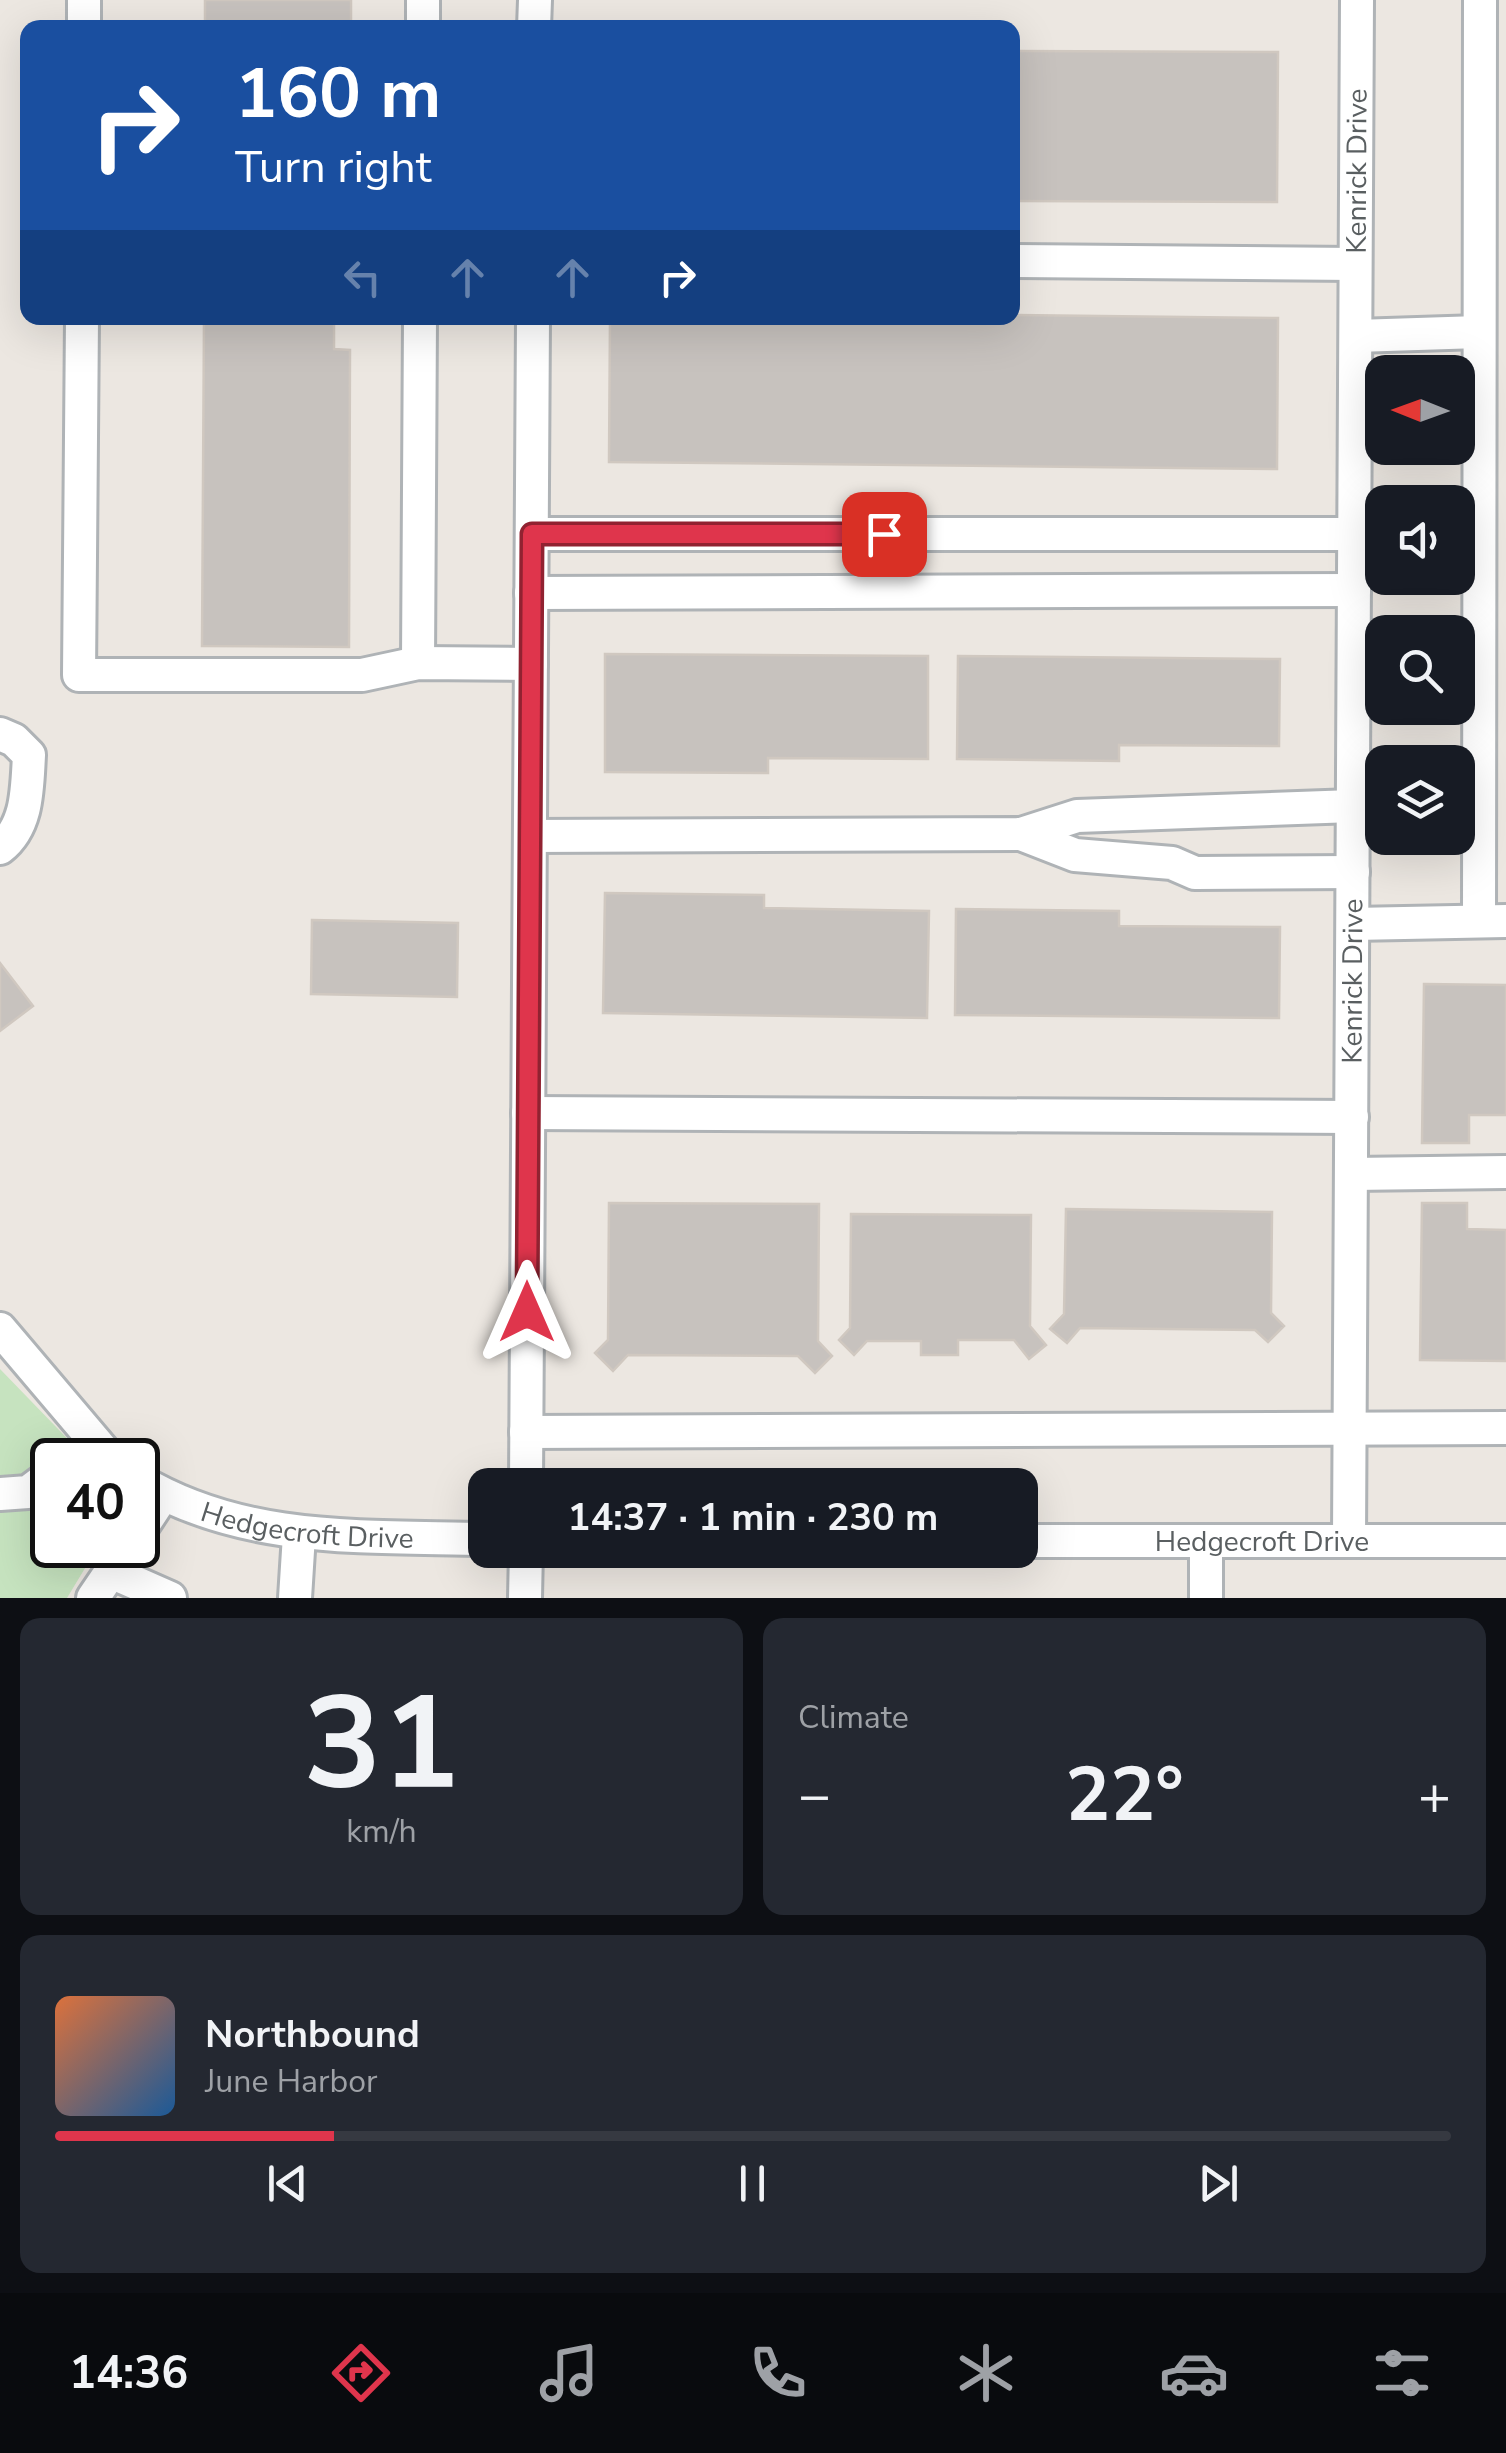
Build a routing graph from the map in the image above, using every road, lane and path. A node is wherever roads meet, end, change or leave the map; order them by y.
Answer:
1 (1357, 0) edge
2 (1480, 0) edge
3 (1020, 261) edge
4 (1355, 264) junction
5 (82, 325) edge
6 (420, 325) edge
7 (533, 325) edge
8 (1479, 332) junction
9 (1356, 336) junction
10 (532, 534) junction
11 (1355, 534) junction
12 (1354, 590) junction
13 (532, 593) junction
14 (418, 663) junction
15 (531, 664) junction
16 (0, 734) edge
17 (1353, 806) junction
18 (1021, 834) junction
19 (530, 836) junction
20 (0, 848) edge
21 (1353, 872) junction
22 (1492, 921) edge
23 (1353, 924) junction
24 (528, 1112) junction
25 (1352, 1117) junction
26 (1506, 1172) edge
27 (1352, 1174) junction
28 (0, 1329) edge
29 (1506, 1428) edge
30 (1350, 1429) junction
31 (526, 1432) junction
32 (80, 1438) edge
33 (526, 1468) edge
34 (30, 1490) edge
35 (160, 1491) edge
36 (0, 1494) edge
37 (298, 1535) junction
38 (468, 1540) edge
39 (1038, 1541) edge
40 (1206, 1541) junction
41 (1349, 1541) junction
42 (1506, 1541) edge
43 (526, 1568) edge
44 (111, 1572) edge
45 (170, 1598) edge
46 (296, 1598) edge
47 (526, 1598) edge
48 (1206, 1598) edge

1 - 4 street, Kenrick Drive
2 - 8 street
3 - 4 street
4 - 9 street, Kenrick Drive
5 - 14 street
6 - 14 street
7 - 10 street
8 - 9 street
8 - 22 street
9 - 11 street, Kenrick Drive
10 - 11 street
10 - 13 street
11 - 12 street, Kenrick Drive
12 - 13 street
12 - 17 street, Kenrick Drive
13 - 15 street
14 - 15 street
15 - 19 street
16 - 20 street
17 - 18 street
17 - 21 street, Kenrick Drive
18 - 19 street
18 - 21 street
19 - 24 street
21 - 23 street, Kenrick Drive
22 - 23 street
23 - 25 street, Kenrick Drive
24 - 25 street
24 - 31 street
25 - 27 street, Kenrick Drive
26 - 27 street
27 - 30 street, Kenrick Drive
28 - 32 street
29 - 30 street
30 - 31 street
30 - 41 street, Kenrick Drive
31 - 33 street
34 - 36 street
35 - 37 street, Hedgecroft Drive
37 - 38 street, Hedgecroft Drive
37 - 46 street
39 - 40 street, Hedgecroft Drive
40 - 41 street, Hedgecroft Drive
40 - 48 street
41 - 42 street, Hedgecroft Drive
43 - 47 street
44 - 45 street

